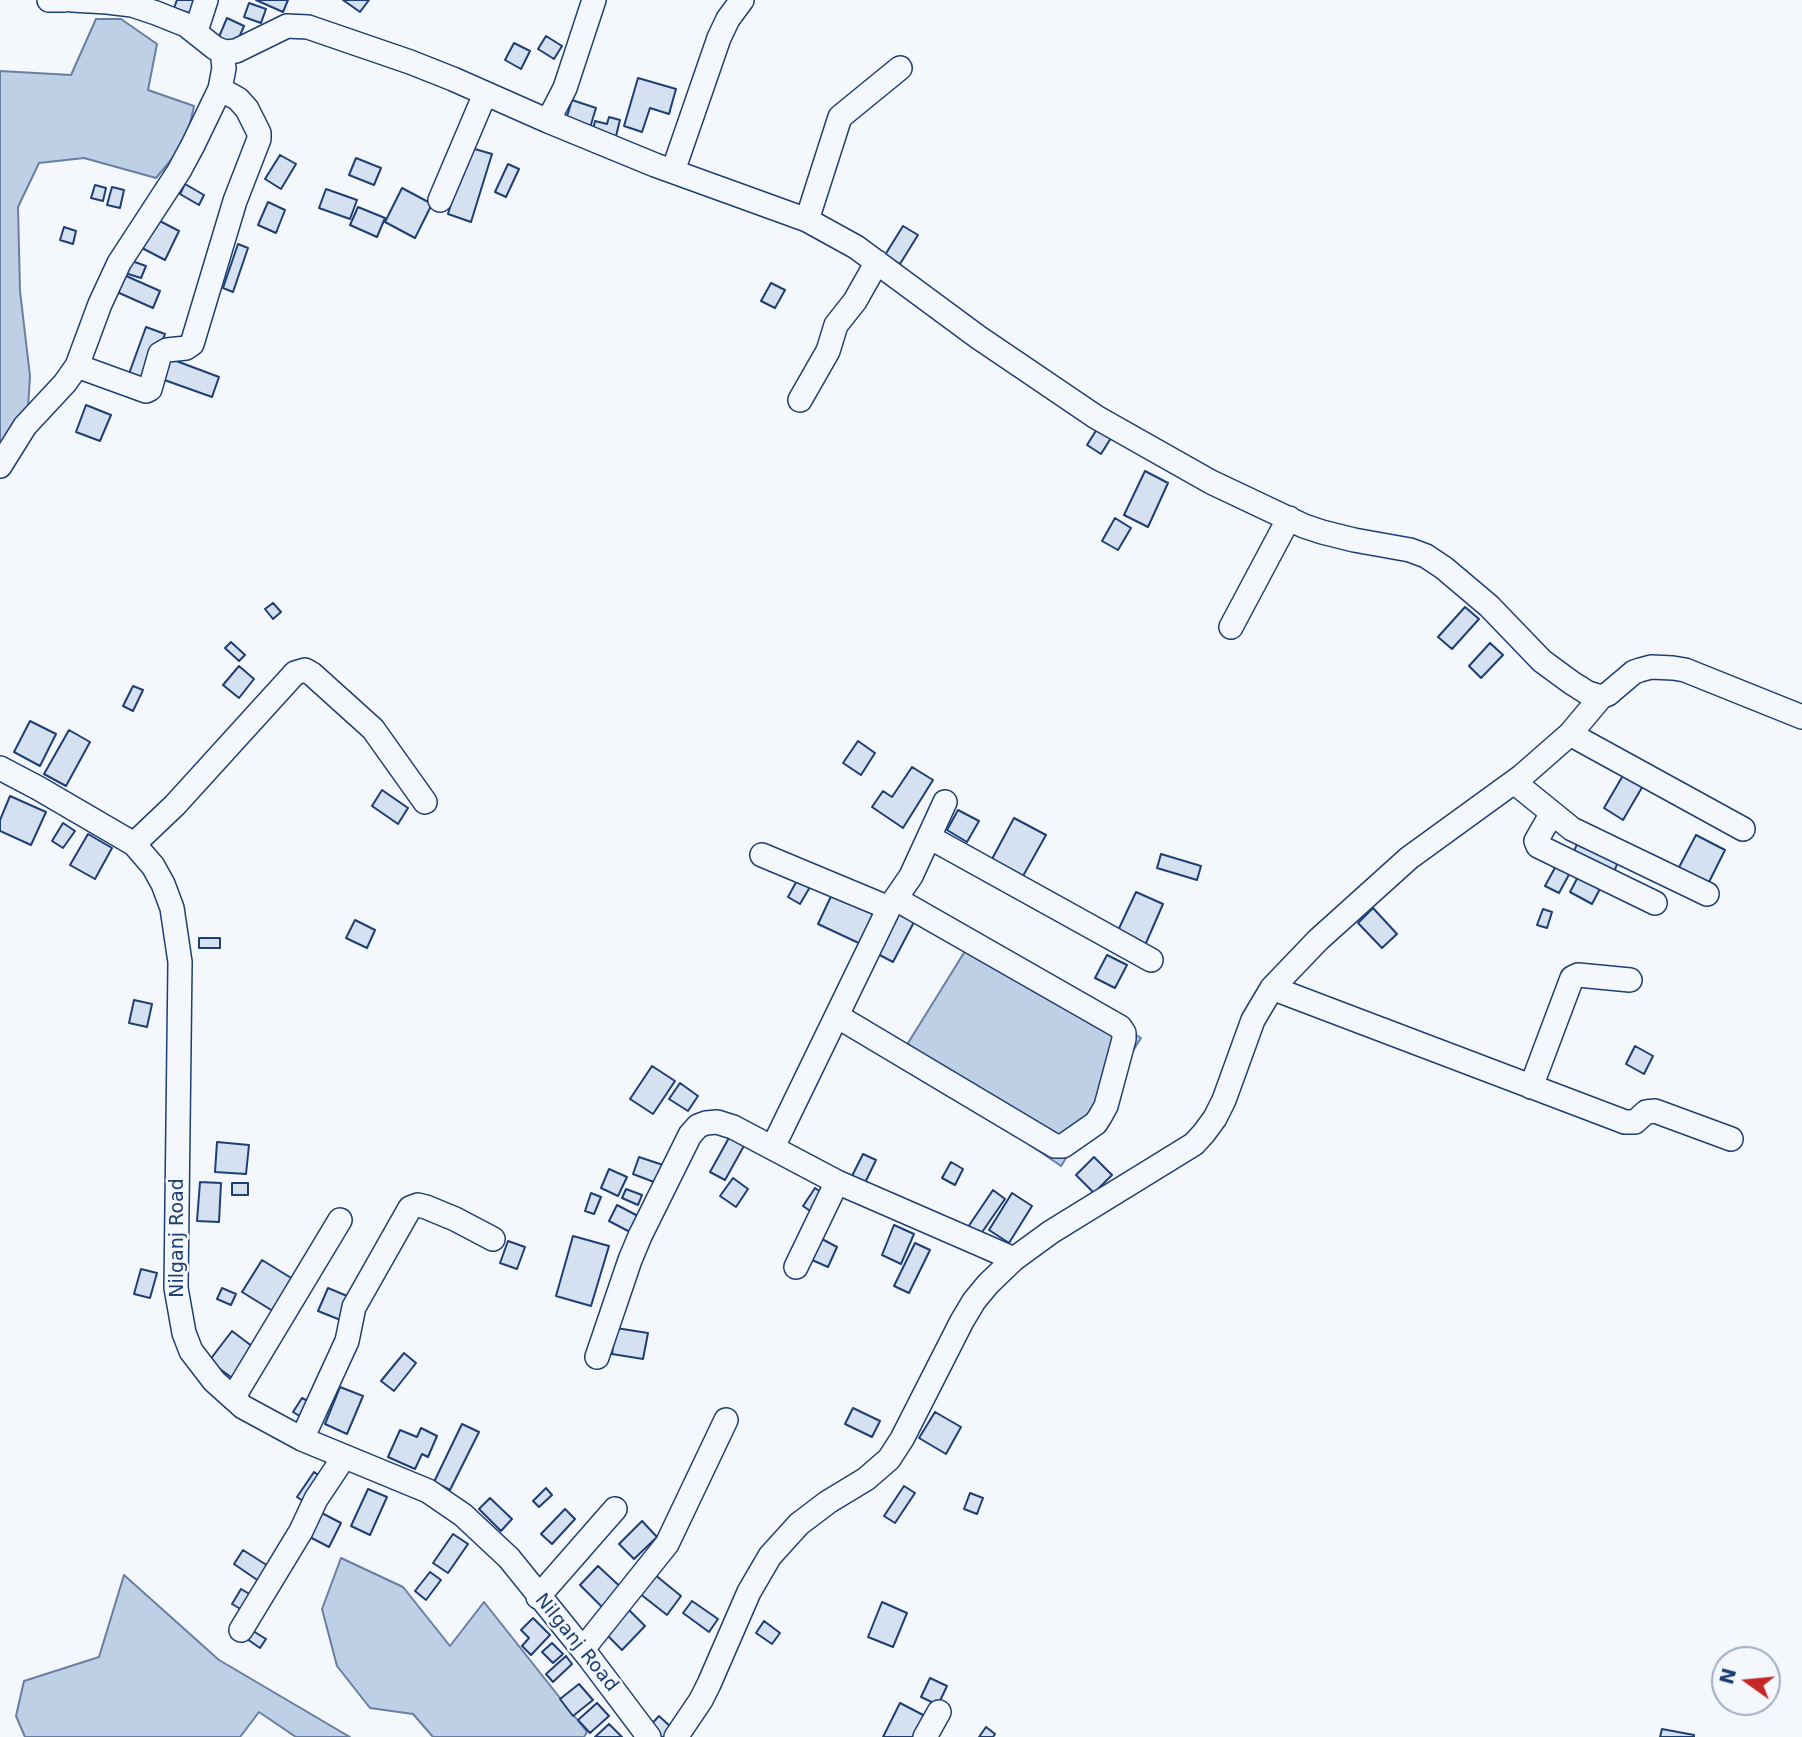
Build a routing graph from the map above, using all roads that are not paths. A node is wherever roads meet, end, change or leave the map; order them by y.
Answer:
1 (49, 0) edge
2 (64, 0) edge
3 (72, 0) edge
4 (206, 0) edge
5 (594, 0) edge
6 (742, 0) edge
7 (133, 3) edge
8 (196, 31) junction
9 (222, 51) junction
10 (900, 68) dead end
11 (220, 89) junction
12 (485, 94) junction
13 (548, 121) junction
14 (673, 171) junction
15 (440, 200) dead end
16 (807, 220) junction
17 (877, 262) junction
18 (77, 366) junction
19 (800, 400) dead end
20 (0, 466) edge
21 (1289, 518) junction
22 (1231, 627) dead end
23 (1601, 696) junction
24 (1802, 717) edge
25 (1570, 734) junction
26 (0, 768) edge
27 (1514, 782) junction
28 (425, 802) dead end
29 (945, 803) dead end
30 (1552, 813) junction
31 (1744, 829) dead end
32 (929, 837) junction
33 (134, 844) junction
34 (762, 855) dead end
35 (1707, 894) dead end
36 (893, 904) junction
37 (1655, 904) dead end
38 (1151, 960) dead end
39 (1630, 980) dead end
40 (1272, 988) junction
41 (836, 1016) junction
42 (1531, 1087) junction
43 (1731, 1139) dead end
44 (773, 1147) junction
45 (837, 1182) junction
46 (340, 1220) dead end
47 (493, 1239) dead end
48 (1014, 1259) junction
49 (796, 1267) dead end
50 (597, 1357) dead end
51 (233, 1398) junction
52 (726, 1420) dead end
53 (302, 1439) junction
54 (344, 1457) junction
55 (615, 1509) dead end
56 (538, 1597) junction
57 (241, 1630) dead end
58 (583, 1649) junction
59 (939, 1712) dead end
60 (649, 1737) edge
61 (676, 1737) edge
62 (925, 1737) edge

1 - 2 street
3 - 7 street
4 - 8 street
5 - 13 street
6 - 14 street
7 - 8 street
8 - 9 street
9 - 11 street
9 - 12 street
10 - 16 street
11 - 18 street
11 - 18 street
12 - 13 street
12 - 15 street
13 - 14 street
14 - 16 street
16 - 17 street
17 - 19 street
17 - 21 street
18 - 20 street
21 - 22 street
21 - 23 street
23 - 24 street
23 - 25 street
25 - 27 street
25 - 31 street
26 - 33 street, Nilganj Road
27 - 30 street
27 - 40 street
28 - 33 street
29 - 32 street
30 - 35 street
30 - 37 street
32 - 36 street
32 - 38 street
33 - 51 street, Nilganj Road
34 - 36 street
36 - 41 street
36 - 41 street
39 - 42 street
40 - 42 street
40 - 48 street
41 - 44 street
42 - 43 street
44 - 45 street
44 - 50 street
45 - 48 street
45 - 49 street
46 - 51 street
47 - 53 street
48 - 61 street
51 - 53 street, Nilganj Road
52 - 58 street
53 - 54 street, Nilganj Road
54 - 56 street, Nilganj Road
54 - 57 street
55 - 56 street
56 - 58 street, Nilganj Road
58 - 60 street, Nilganj Road
59 - 62 street

